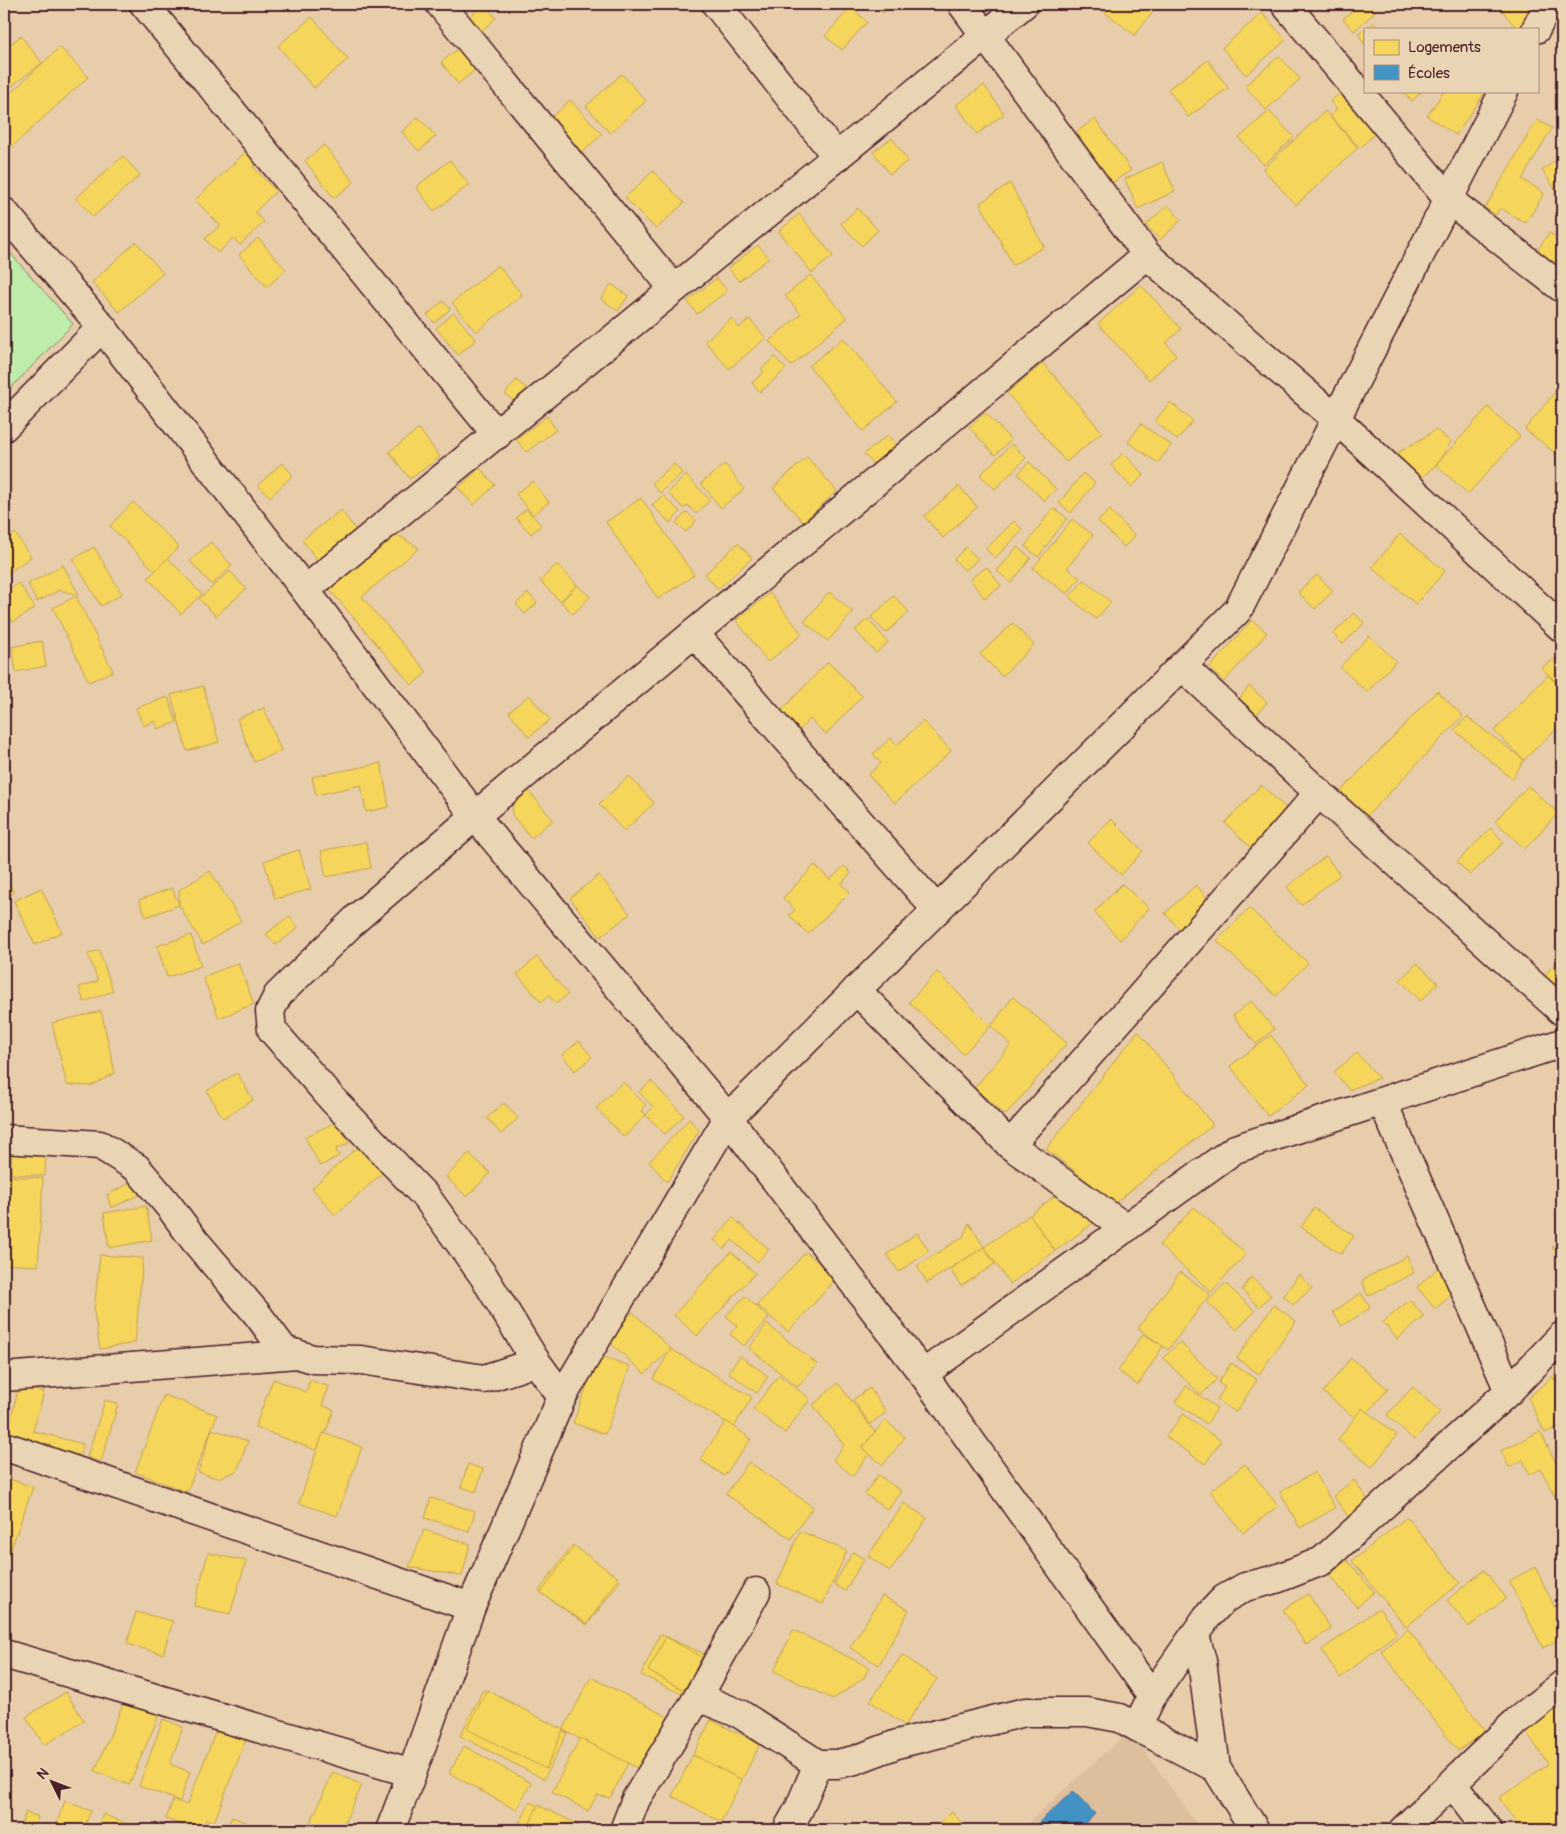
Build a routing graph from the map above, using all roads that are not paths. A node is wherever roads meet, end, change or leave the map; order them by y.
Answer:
1 (144, 4) edge
2 (440, 4) edge
3 (716, 4) edge
4 (962, 4) edge
5 (1024, 4) edge
6 (1284, 4) edge
7 (1549, 4) edge
8 (1537, 28) edge
9 (986, 35) junction
10 (1503, 92) edge
11 (837, 157) junction
12 (1449, 200) junction
13 (4, 212) edge
14 (1147, 255) junction
15 (1562, 288) edge
16 (674, 289) junction
17 (102, 327) junction
18 (1336, 419) junction
19 (4, 427) edge
20 (497, 435) junction
21 (305, 590) junction
22 (1562, 628) edge
23 (694, 633) junction
24 (1182, 666) junction
25 (1319, 793) junction
26 (475, 816) junction
27 (936, 910) junction
28 (856, 990) junction
29 (1562, 1011) edge
30 (1562, 1044) edge
31 (1382, 1103) junction
32 (728, 1118) junction
33 (4, 1139) edge
34 (1010, 1145) junction
35 (1126, 1228) junction
36 (1562, 1336) edge
37 (297, 1354) junction
38 (535, 1360) junction
39 (923, 1374) junction
40 (4, 1377) edge
41 (1509, 1391) junction
42 (562, 1397) junction
43 (4, 1446) edge
44 (756, 1592) dead end
45 (472, 1607) junction
46 (1195, 1635) junction
47 (4, 1654) edge
48 (1562, 1685) edge
49 (1152, 1696) junction
50 (698, 1697) junction
51 (1137, 1727) junction
52 (818, 1764) junction
53 (1216, 1768) junction
54 (412, 1773) junction
55 (1453, 1784) junction
56 (390, 1830) edge
57 (624, 1830) edge
58 (787, 1830) edge
59 (1255, 1830) edge
60 (1403, 1830) edge
61 (1488, 1830) edge

1 - 20 street
2 - 16 street
3 - 11 street
4 - 9 street
5 - 9 street
6 - 12 street
7 - 8 street
9 - 11 street
9 - 14 street
10 - 12 street
11 - 16 street
12 - 15 street
12 - 18 street
13 - 17 street
14 - 18 street
14 - 23 street
16 - 20 street
17 - 19 street
17 - 21 street
18 - 22 street
18 - 24 street
20 - 21 street
21 - 26 street
23 - 26 street
23 - 27 street
24 - 25 street
24 - 27 street
25 - 29 street
25 - 34 street
26 - 32 street
26 - 38 street
27 - 28 street
28 - 32 street
28 - 34 street
30 - 31 street
31 - 35 street
31 - 41 street
32 - 39 street
32 - 42 street
33 - 37 street
34 - 35 street
35 - 39 street
36 - 41 street
37 - 38 street
37 - 40 street
38 - 42 street
39 - 49 street
41 - 46 street
42 - 45 street
43 - 45 street
44 - 50 street
45 - 54 street
46 - 49 street
46 - 53 street
47 - 54 street
48 - 55 street
49 - 51 street
50 - 52 street
50 - 57 street
51 - 52 street
51 - 53 street
52 - 58 street
53 - 59 street
54 - 56 street
55 - 60 street
55 - 61 street

